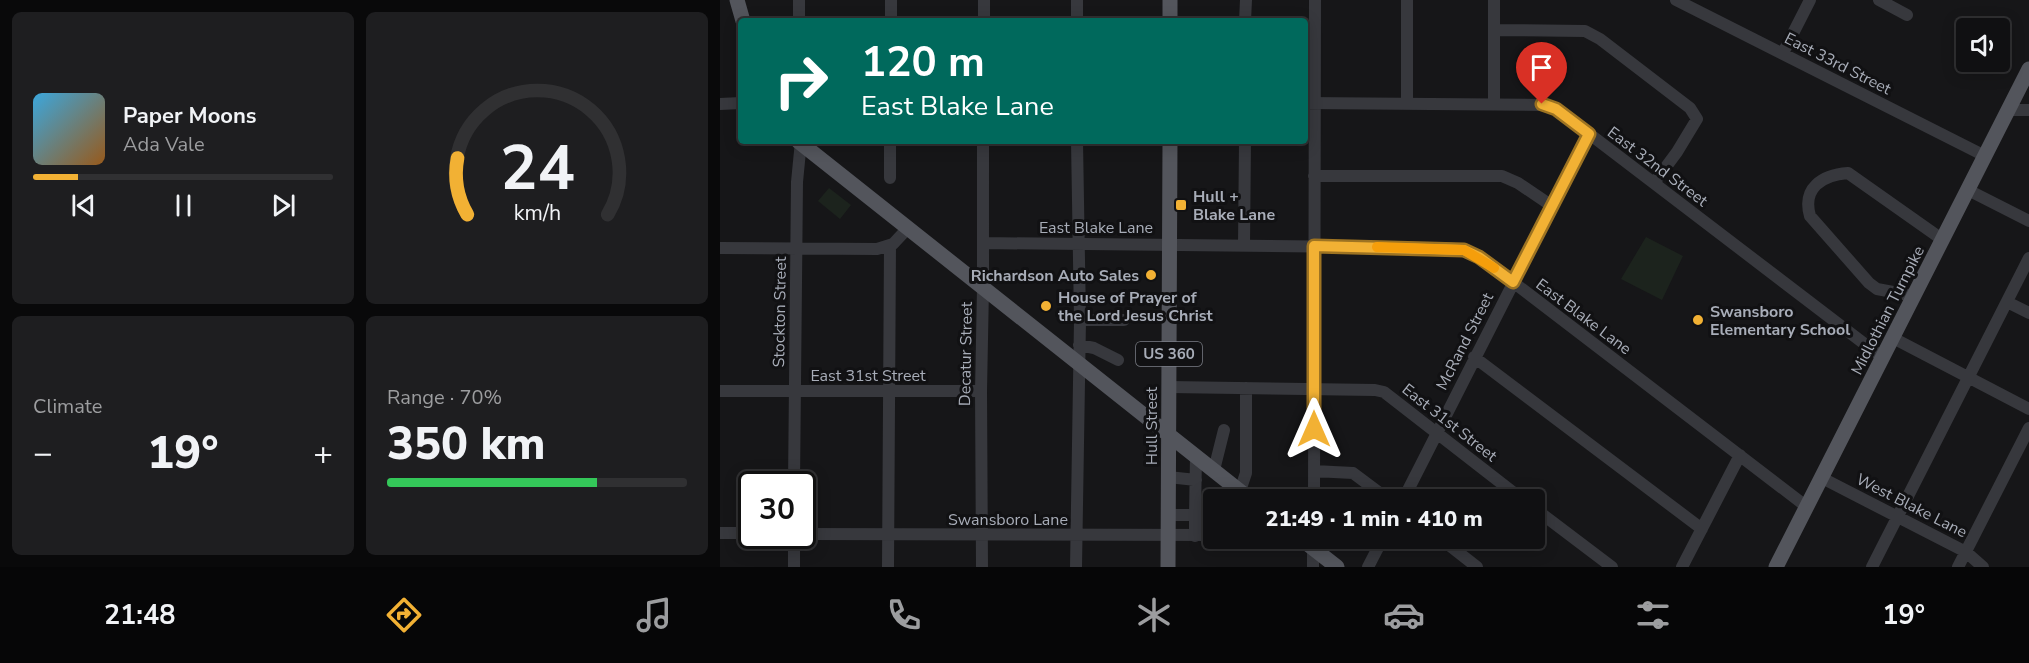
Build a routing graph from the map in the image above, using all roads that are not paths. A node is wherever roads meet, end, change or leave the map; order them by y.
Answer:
1 (737, 0) edge
2 (799, 0) edge
3 (891, 0) edge
4 (984, 0) edge
5 (1077, 0) edge
6 (1170, 0) edge
7 (1246, 0) edge
8 (1315, 0) edge
9 (1407, 0) edge
10 (1494, 0) edge
11 (1676, 0) edge
12 (1810, 0) edge
13 (1879, 0) edge
14 (1907, 15) dead end
15 (742, 18) edge
16 (799, 18) edge
17 (891, 18) edge
18 (984, 18) edge
19 (1077, 18) edge
20 (1170, 18) edge
21 (1245, 18) edge
22 (1494, 30) junction
23 (1783, 53) junction
24 (2029, 69) edge
25 (2022, 95) edge
26 (738, 103) edge
27 (1310, 103) edge
28 (1407, 103) junction
29 (1494, 103) junction
30 (720, 104) edge
31 (2008, 110) junction
32 (2029, 110) edge
33 (1589, 134) junction
34 (800, 144) edge
35 (802, 144) edge
36 (890, 144) edge
37 (983, 144) edge
38 (1077, 144) edge
39 (1170, 144) edge
40 (1245, 144) edge
41 (1985, 156) junction
42 (1314, 176) junction
43 (890, 178) dead end
44 (1653, 183) junction
45 (1968, 190) junction
46 (1552, 206) junction
47 (2029, 221) edge
48 (907, 229) junction
49 (1943, 240) junction
50 (983, 243) junction
51 (1079, 244) junction
52 (1169, 244) junction
53 (890, 245) junction
54 (1244, 245) junction
55 (1314, 246) junction
56 (720, 248) edge
57 (796, 248) junction
58 (2029, 258) edge
59 (1513, 282) junction
60 (983, 288) junction
61 (1914, 296) junction
62 (2007, 302) junction
63 (2029, 313) edge
64 (1080, 320) junction
65 (1124, 320) dead end
66 (1893, 338) junction
67 (1079, 345) junction
68 (1474, 357) junction
69 (1883, 358) junction
70 (1118, 360) dead end
71 (1079, 363) junction
72 (1968, 377) junction
73 (1169, 387) junction
74 (1246, 388) junction
75 (1314, 388) junction
76 (720, 391) edge
77 (888, 391) junction
78 (981, 391) junction
79 (794, 392) junction
80 (2029, 409) edge
81 (2029, 428) edge
82 (1224, 430) dead end
83 (1435, 433) junction
84 (1169, 434) junction
85 (1740, 455) junction
86 (1196, 456) junction
87 (1214, 470) junction
88 (794, 471) edge
89 (1314, 471) junction
90 (1168, 477) junction
91 (1822, 478) junction
92 (1196, 480) junction
93 (1238, 489) joint
94 (1314, 489) edge
95 (1374, 489) edge
96 (1408, 489) edge
97 (1509, 489) edge
98 (1807, 507) junction
99 (1168, 515) junction
100 (1195, 515) junction
101 (1545, 516) edge
102 (1897, 516) junction
103 (1702, 529) junction
104 (720, 533) edge
105 (738, 533) edge
106 (816, 534) edge
107 (887, 535) junction
108 (982, 535) junction
109 (1076, 535) junction
110 (1168, 536) junction
111 (1195, 536) junction
112 (1203, 536) edge
113 (794, 549) edge
114 (1313, 549) edge
115 (1318, 549) edge
116 (1377, 549) edge
117 (1454, 549) edge
118 (1966, 552) junction
119 (794, 567) edge
120 (888, 567) edge
121 (982, 567) edge
122 (1076, 567) edge
123 (1168, 567) edge
124 (1313, 567) edge
125 (1337, 567) edge
126 (1368, 567) edge
127 (1477, 567) edge
128 (1612, 567) edge
129 (1682, 567) edge
130 (1776, 567) edge
131 (1872, 567) edge
132 (1958, 567) edge
133 (1983, 567) edge

1 - 15 main road
2 - 16 street
3 - 17 street
4 - 18 street
5 - 19 street
6 - 20 main road
7 - 21 street
8 - 27 street
9 - 28 street
10 - 22 street
11 - 23 street, East 33rd Street
12 - 23 street
13 - 14 street
22 - 29 street
22 - 44 street
23 - 41 street, East 33rd Street
24 - 25 main road, Midlothian Turnpike
25 - 31 main road, Midlothian Turnpike
26 - 30 street
27 - 28 street, East 32nd Street
27 - 42 street
28 - 29 street, East 32nd Street
29 - 33 street, East 32nd Street
31 - 32 street
31 - 41 main road, Midlothian Turnpike
33 - 44 street, East 32nd Street
33 - 46 street, McRand Street
34 - 57 street, Stockton Street
35 - 48 main road
36 - 43 street
37 - 50 street, Decatur Street
38 - 51 street
39 - 52 main road, Hull Street / US 360
40 - 54 street
41 - 45 main road, Midlothian Turnpike
42 - 46 street
42 - 55 street
44 - 69 street, East 32nd Street
45 - 47 street
45 - 49 main road, Midlothian Turnpike
46 - 59 street, McRand Street
48 - 53 street
48 - 60 main road
49 - 61 main road, Midlothian Turnpike
49 - 61 street
50 - 51 street, East Blake Lane
50 - 60 street, Decatur Street
51 - 52 street, East Blake Lane
51 - 64 street
52 - 54 street, East Blake Lane
52 - 73 main road, Hull Street / US 360
53 - 57 street
53 - 77 street
54 - 55 street, East Blake Lane
55 - 59 street, East Blake Lane
55 - 75 street
56 - 57 street
57 - 79 street, Stockton Street
58 - 62 street
59 - 68 street, McRand Street
59 - 85 street, East Blake Lane
60 - 71 main road
60 - 78 street, Decatur Street
61 - 66 main road, Midlothian Turnpike
62 - 63 street
62 - 72 street
64 - 65 street
64 - 67 street
66 - 69 main road, Midlothian Turnpike
66 - 72 street
67 - 70 street
67 - 71 street
68 - 83 street, McRand Street
68 - 103 street
69 - 91 main road, Midlothian Turnpike
71 - 84 main road
71 - 109 street
72 - 80 street
72 - 102 street
73 - 74 street, East 31st Street
73 - 84 main road, Hull Street / US 360
74 - 75 street, East 31st Street
74 - 93 street
75 - 83 street, East 31st Street
75 - 89 street
76 - 79 street, East 31st Street
77 - 78 street, East 31st Street
77 - 79 street, East 31st Street
77 - 107 street
78 - 108 street, Decatur Street
79 - 88 street, Stockton Street
81 - 118 street
82 - 87 street
83 - 96 street, McRand Street
83 - 97 street, East 31st Street
84 - 86 main road
84 - 90 main road, Hull Street / US 360
85 - 98 street, East Blake Lane
85 - 103 street
86 - 87 main road
86 - 92 street
87 - 93 main road
89 - 94 street
89 - 95 street
90 - 92 street
90 - 99 main road, Hull Street / US 360
91 - 98 main road, Midlothian Turnpike
91 - 102 street, West Blake Lane
92 - 100 street
98 - 130 main road, Midlothian Turnpike
99 - 100 street
99 - 110 main road, Hull Street / US 360
100 - 111 street
101 - 128 street
102 - 118 street, West Blake Lane
102 - 131 street
103 - 129 street
104 - 105 street
106 - 107 street, Swansboro Lane
107 - 108 street, Swansboro Lane
107 - 120 street
108 - 109 street, Swansboro Lane
108 - 121 street, Decatur Street
109 - 110 street, Swansboro Lane
109 - 122 street
110 - 111 street, Swansboro Lane
110 - 123 main road, Hull Street / US 360
111 - 112 street, Swansboro Lane
113 - 119 street
114 - 124 street
115 - 125 main road
116 - 126 street
117 - 127 street
118 - 132 street
118 - 133 street, West Blake Lane

